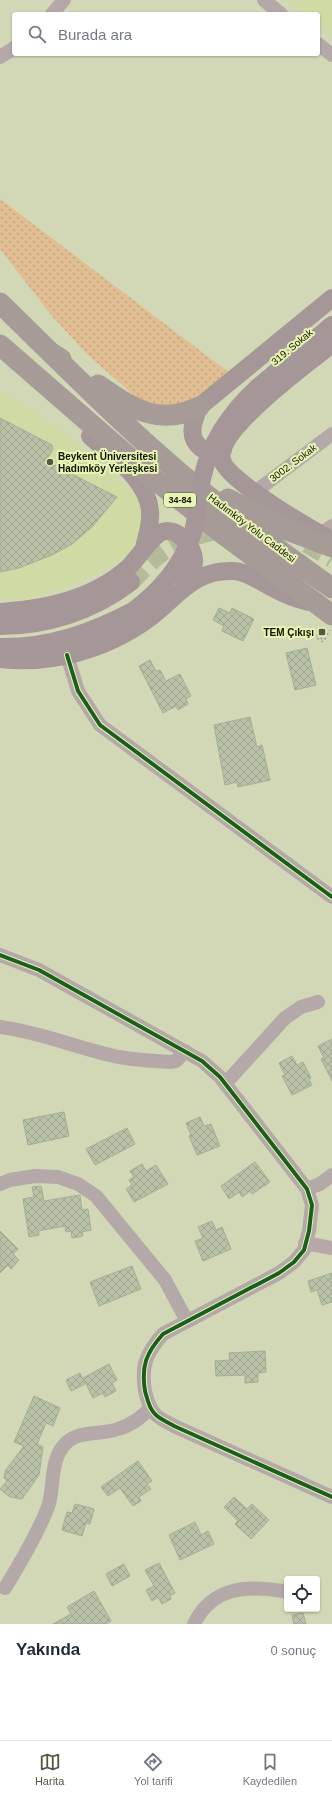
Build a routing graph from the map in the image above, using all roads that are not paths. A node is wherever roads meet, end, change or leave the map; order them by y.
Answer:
1 (64, 0) edge
2 (264, 0) edge
3 (54, 12) edge
4 (279, 12) edge
5 (320, 46) edge
6 (12, 49) edge
7 (332, 55) edge
8 (0, 57) edge
9 (332, 298) edge
10 (0, 303) edge
11 (332, 313) edge
12 (332, 325) edge
13 (332, 344) edge
14 (0, 345) edge
15 (50, 352) junction
16 (254, 385) junction
17 (48, 387) junction
18 (199, 407) junction
19 (332, 434) edge
20 (223, 450) junction
21 (255, 492) junction
22 (206, 494) junction
23 (329, 537) edge
24 (142, 553) junction
25 (131, 582) tunnel mouth
26 (183, 588) junction
27 (332, 588) edge
28 (131, 607) junction
29 (325, 610) edge
30 (0, 612) edge
31 (0, 626) edge
32 (0, 638) edge
33 (0, 647) edge
34 (67, 655) junction
35 (0, 659) edge
36 (332, 897) edge
37 (0, 955) edge
38 (318, 1002) dead end
39 (0, 1027) edge
40 (185, 1051) junction
41 (225, 1084) junction
42 (332, 1175) edge
43 (0, 1184) edge
44 (307, 1189) junction
45 (306, 1244) junction
46 (332, 1248) edge
47 (187, 1321) junction
48 (151, 1408) junction
49 (332, 1497) edge
50 (5, 1588) dead end
51 (282, 1591) dead end
52 (194, 1624) edge

1 - 3 street
2 - 4 street
5 - 7 street
6 - 8 street
9 - 18 main road
10 - 15 highway
11 - 16 main road, 319. Sokak
12 - 16 main road, 319. Sokak
13 - 20 main road
14 - 17 highway
15 - 18 highway
15 - 22 highway, Hadımköy Yolu Caddesi / 34-84
16 - 28 main road
17 - 24 main road
17 - 29 highway, 34-84
18 - 20 main road
19 - 21 street, 3002. Sokak
20 - 21 main road
21 - 23 main road
22 - 23 highway
22 - 27 highway, Hadımköy Yolu Caddesi / 34-84
24 - 26 main road
24 - 30 main road
25 - 31 main road
26 - 29 main road
26 - 34 main road
28 - 32 main road
28 - 33 main road
34 - 35 main road
34 - 36 street
37 - 40 street
38 - 41 street
39 - 40 street
40 - 41 street
41 - 44 street
42 - 44 street
43 - 47 street
44 - 45 street
45 - 46 street
45 - 47 street
47 - 48 street
48 - 49 street
48 - 50 street
51 - 52 street

